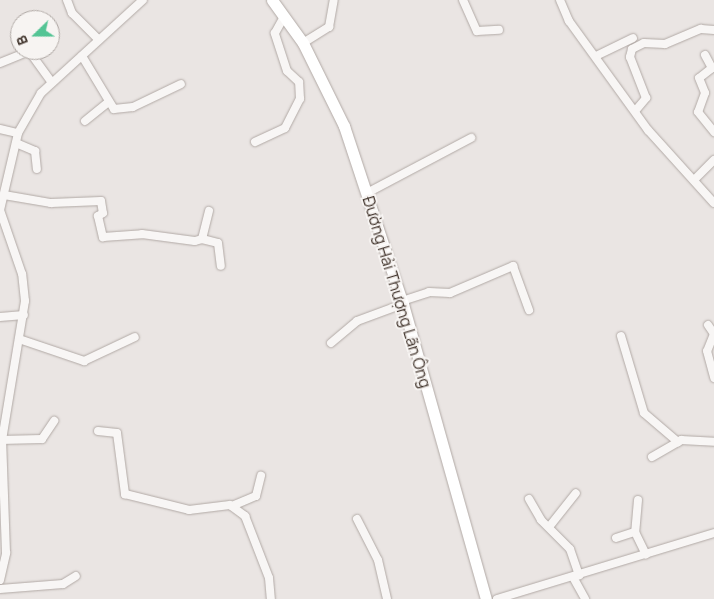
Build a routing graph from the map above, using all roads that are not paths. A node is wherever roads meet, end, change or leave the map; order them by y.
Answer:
1 (67, 0) edge
2 (142, 0) edge
3 (272, 0) edge
4 (334, 0) edge
5 (463, 0) edge
6 (560, 0) edge
7 (284, 17) junction
8 (499, 30) dead end
9 (714, 30) edge
10 (632, 38) dead end
11 (99, 40) junction
12 (303, 43) junction
13 (705, 55) dead end
14 (82, 56) junction
15 (596, 56) junction
16 (0, 64) edge
17 (52, 83) junction
18 (181, 84) dead end
19 (107, 103) junction
20 (636, 110) junction
21 (85, 121) dead end
22 (0, 129) edge
23 (714, 132) edge
24 (18, 133) junction
25 (471, 138) dead end
26 (255, 142) dead end
27 (16, 143) junction
28 (714, 160) edge
29 (37, 169) dead end
30 (695, 179) junction
31 (367, 193) junction
32 (4, 195) junction
33 (714, 203) edge
34 (209, 211) dead end
35 (202, 239) junction
36 (220, 266) dead end
37 (402, 303) junction
38 (530, 310) dead end
39 (24, 315) junction
40 (0, 317) edge
41 (708, 326) dead end
42 (621, 336) dead end
43 (135, 337) dead end
44 (19, 339) junction
45 (331, 343) dead end
46 (714, 378) edge
47 (54, 421) dead end
48 (98, 431) dead end
49 (1, 440) edge
50 (678, 442) junction
51 (714, 442) edge
52 (652, 457) dead end
53 (261, 476) dead end
54 (576, 493) dead end
55 (529, 499) dead end
56 (638, 500) dead end
57 (232, 506) junction
58 (357, 518) dead end
59 (550, 527) junction
60 (635, 532) junction
61 (714, 533) edge
62 (616, 538) dead end
63 (646, 555) junction
64 (76, 576) dead end
65 (576, 576) junction
66 (0, 580) edge
67 (0, 589) edge
68 (271, 599) edge
69 (386, 599) edge
70 (486, 599) edge
71 (497, 599) edge
72 (585, 599) edge

1 - 11 street
2 - 11 street
3 - 7 street, Đường Hải Thượng Lãn Ông
4 - 12 street
5 - 8 street
6 - 15 street
7 - 12 street, Đường Hải Thượng Lãn Ông
7 - 26 street
9 - 20 street
10 - 15 street
11 - 14 street
12 - 31 street, Đường Hải Thượng Lãn Ông
13 - 23 street
14 - 17 street
14 - 19 street
15 - 20 street
16 - 17 street
17 - 24 street
18 - 19 street
19 - 21 street
20 - 30 street
22 - 24 street
24 - 27 street
25 - 31 street
27 - 29 street
27 - 32 street
28 - 30 street
30 - 33 street
31 - 37 street, Đường Hải Thượng Lãn Ông
32 - 35 street
32 - 39 street
34 - 35 street
35 - 36 street
37 - 38 street
37 - 45 street
37 - 70 street, Đường Hải Thượng Lãn Ông
39 - 40 street
39 - 44 street
41 - 46 street
42 - 50 street
43 - 44 street
44 - 49 street
47 - 49 street
48 - 57 street
49 - 66 street
50 - 51 street
50 - 52 street
53 - 57 street
54 - 59 street
55 - 59 street
56 - 60 street
57 - 68 street
58 - 69 street
59 - 65 street
60 - 62 street
60 - 63 street
61 - 63 street
63 - 65 street
64 - 67 street
65 - 71 street
65 - 72 street

